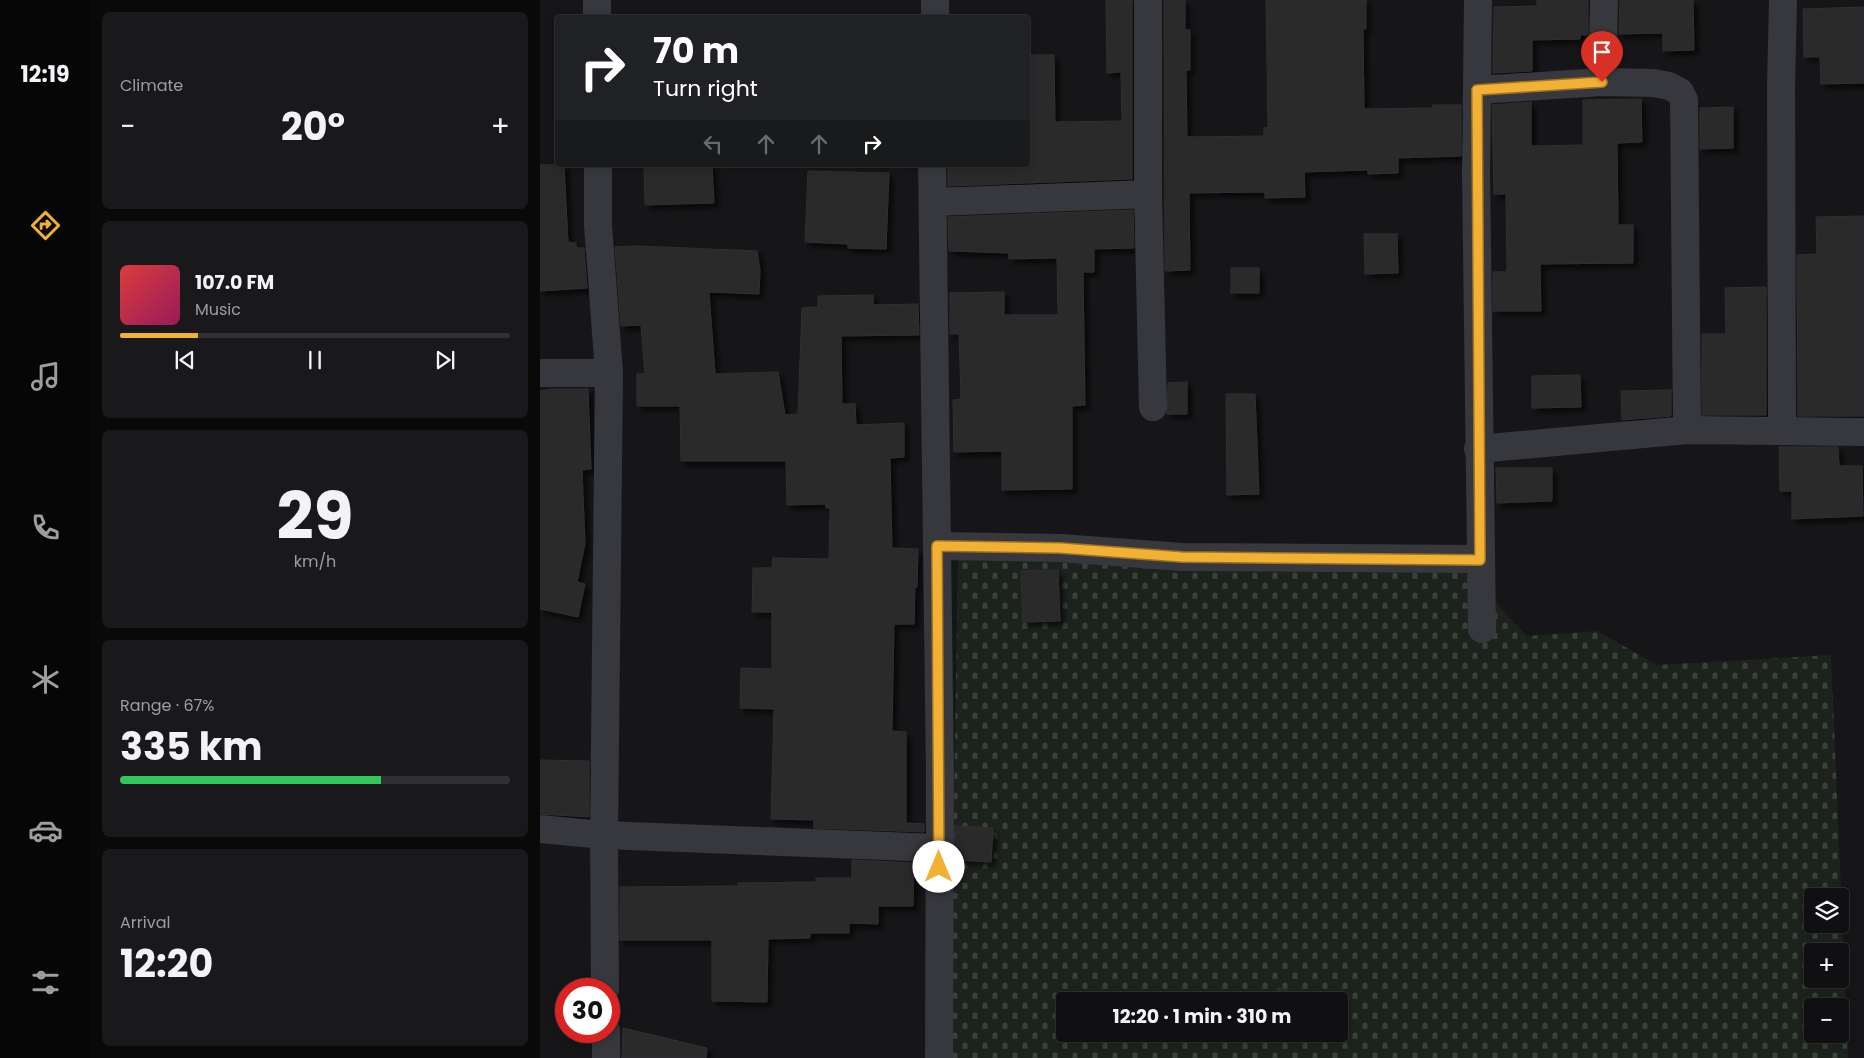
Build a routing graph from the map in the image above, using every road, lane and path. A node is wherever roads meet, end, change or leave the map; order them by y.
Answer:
1 (597, 0) edge
2 (935, 0) edge
3 (1148, 0) edge
4 (1478, 0) edge
5 (1604, 0) edge
6 (1784, 0) edge
7 (597, 15) edge
8 (935, 15) edge
9 (1602, 82) junction
10 (1477, 90) junction
11 (598, 167) edge
12 (932, 167) edge
13 (1148, 194) junction
14 (932, 202) junction
15 (540, 373) edge
16 (608, 373) junction
17 (1153, 407) dead end
18 (1687, 430) junction
19 (1782, 431) junction
20 (1864, 432) edge
21 (1478, 449) junction
22 (937, 546) junction
23 (1480, 560) junction
24 (1482, 629) dead end
25 (540, 829) edge
26 (604, 834) junction
27 (939, 848) junction
28 (605, 978) edge
29 (606, 1043) edge
30 (606, 1058) edge
31 (939, 1058) edge

1 - 7 street
2 - 8 street
3 - 13 street
4 - 10 street
5 - 9 street
6 - 19 street
9 - 10 street
9 - 18 street
10 - 21 street
11 - 16 street
12 - 14 street
13 - 14 street
13 - 17 street
14 - 22 street
15 - 16 street
16 - 26 street
18 - 19 street
18 - 21 street
19 - 20 street
21 - 23 street
22 - 23 street
22 - 27 street
23 - 24 street
25 - 26 street
26 - 27 street
26 - 28 street
27 - 31 street
29 - 30 street

